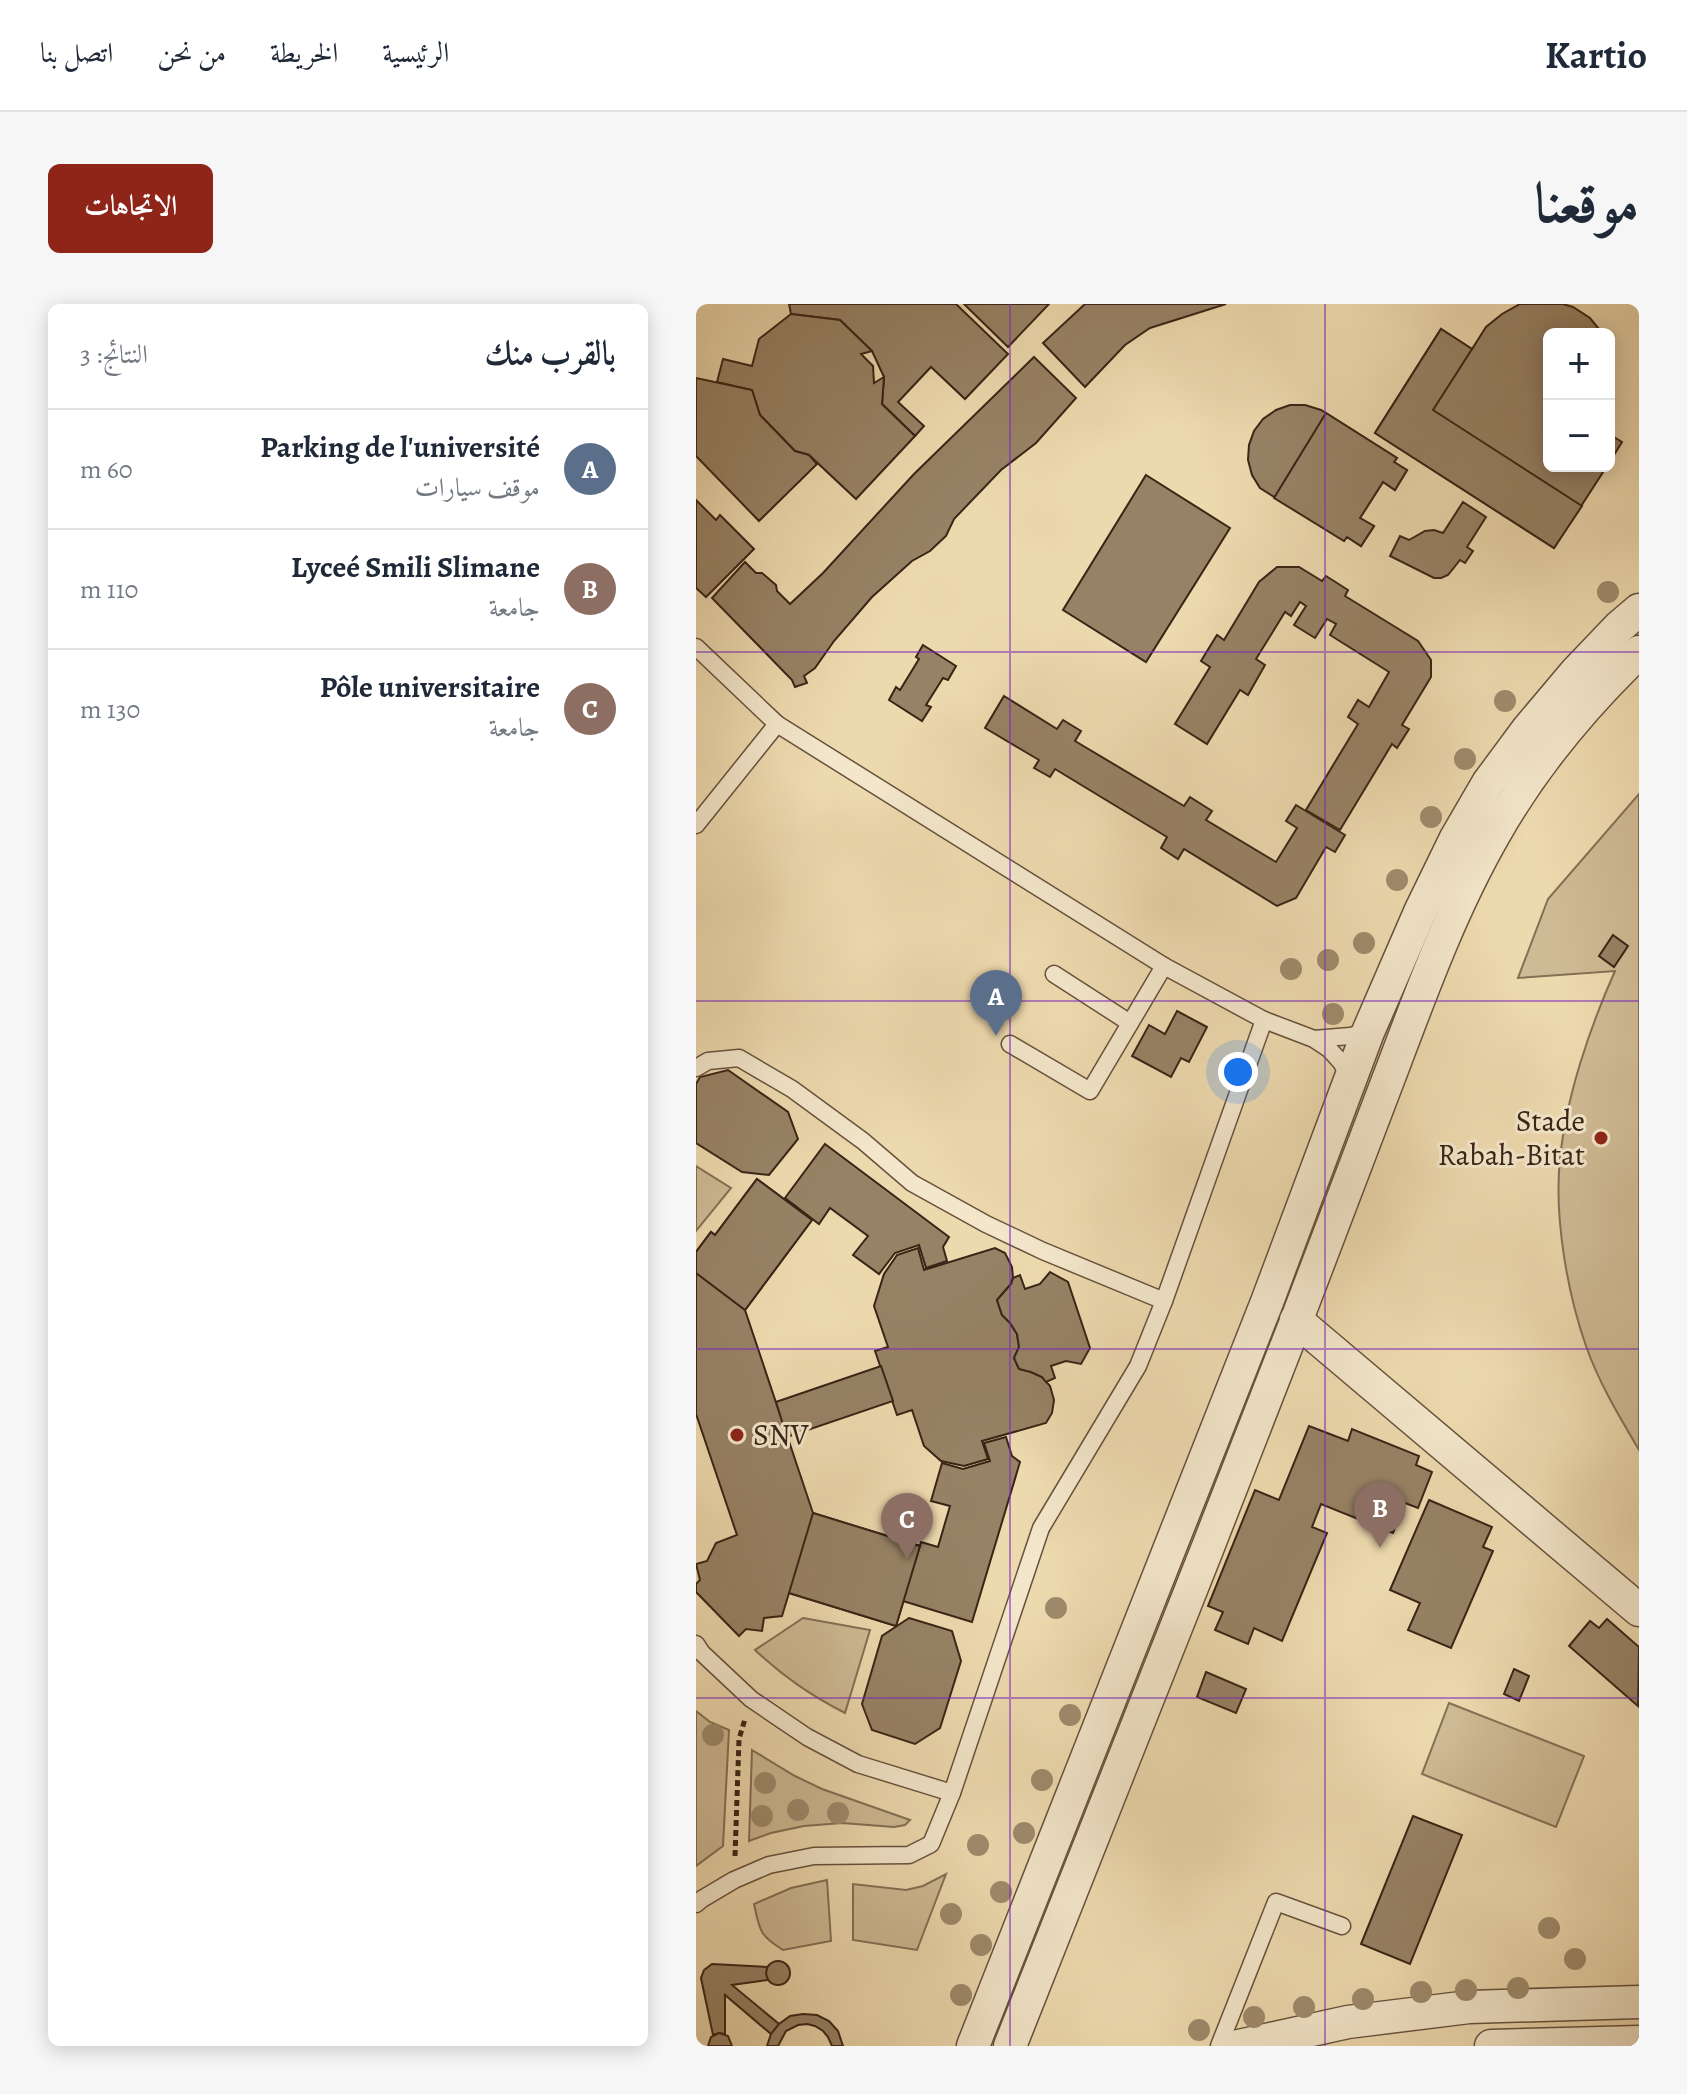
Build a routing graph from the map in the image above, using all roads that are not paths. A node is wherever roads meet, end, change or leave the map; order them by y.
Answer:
1 (1639, 610) edge
2 (696, 647) edge
3 (1639, 652) edge
4 (777, 724) junction
5 (696, 825) edge
6 (1164, 966) junction
7 (1054, 974) dead end
8 (1264, 1020) junction
9 (1130, 1023) junction
10 (1368, 1032) junction
11 (1314, 1039) junction
12 (1010, 1044) dead end
13 (696, 1068) edge
14 (1350, 1078) junction
15 (1164, 1301) junction
16 (1296, 1320) junction
17 (1639, 1610) edge
18 (696, 1644) edge
19 (952, 1793) junction
20 (696, 1904) edge
21 (1342, 1926) dead end
22 (1639, 2002) edge
23 (1327, 2036) edge
24 (1019, 2038) edge
25 (1639, 2042) edge
26 (973, 2046) edge
27 (1219, 2046) edge
28 (1239, 2046) edge
29 (1491, 2046) edge

1 - 10 street
2 - 4 lane
3 - 16 street
4 - 5 lane
4 - 6 lane
6 - 8 lane
6 - 9 lane
7 - 9 lane
8 - 11 lane
8 - 15 lane
9 - 12 lane
10 - 11 lane
10 - 14 street
11 - 14 lane
13 - 15 lane
14 - 26 street
15 - 19 lane
16 - 17 street
16 - 24 street
18 - 19 lane
19 - 20 lane
21 - 27 lane
22 - 23 street
23 - 28 street
25 - 29 street

